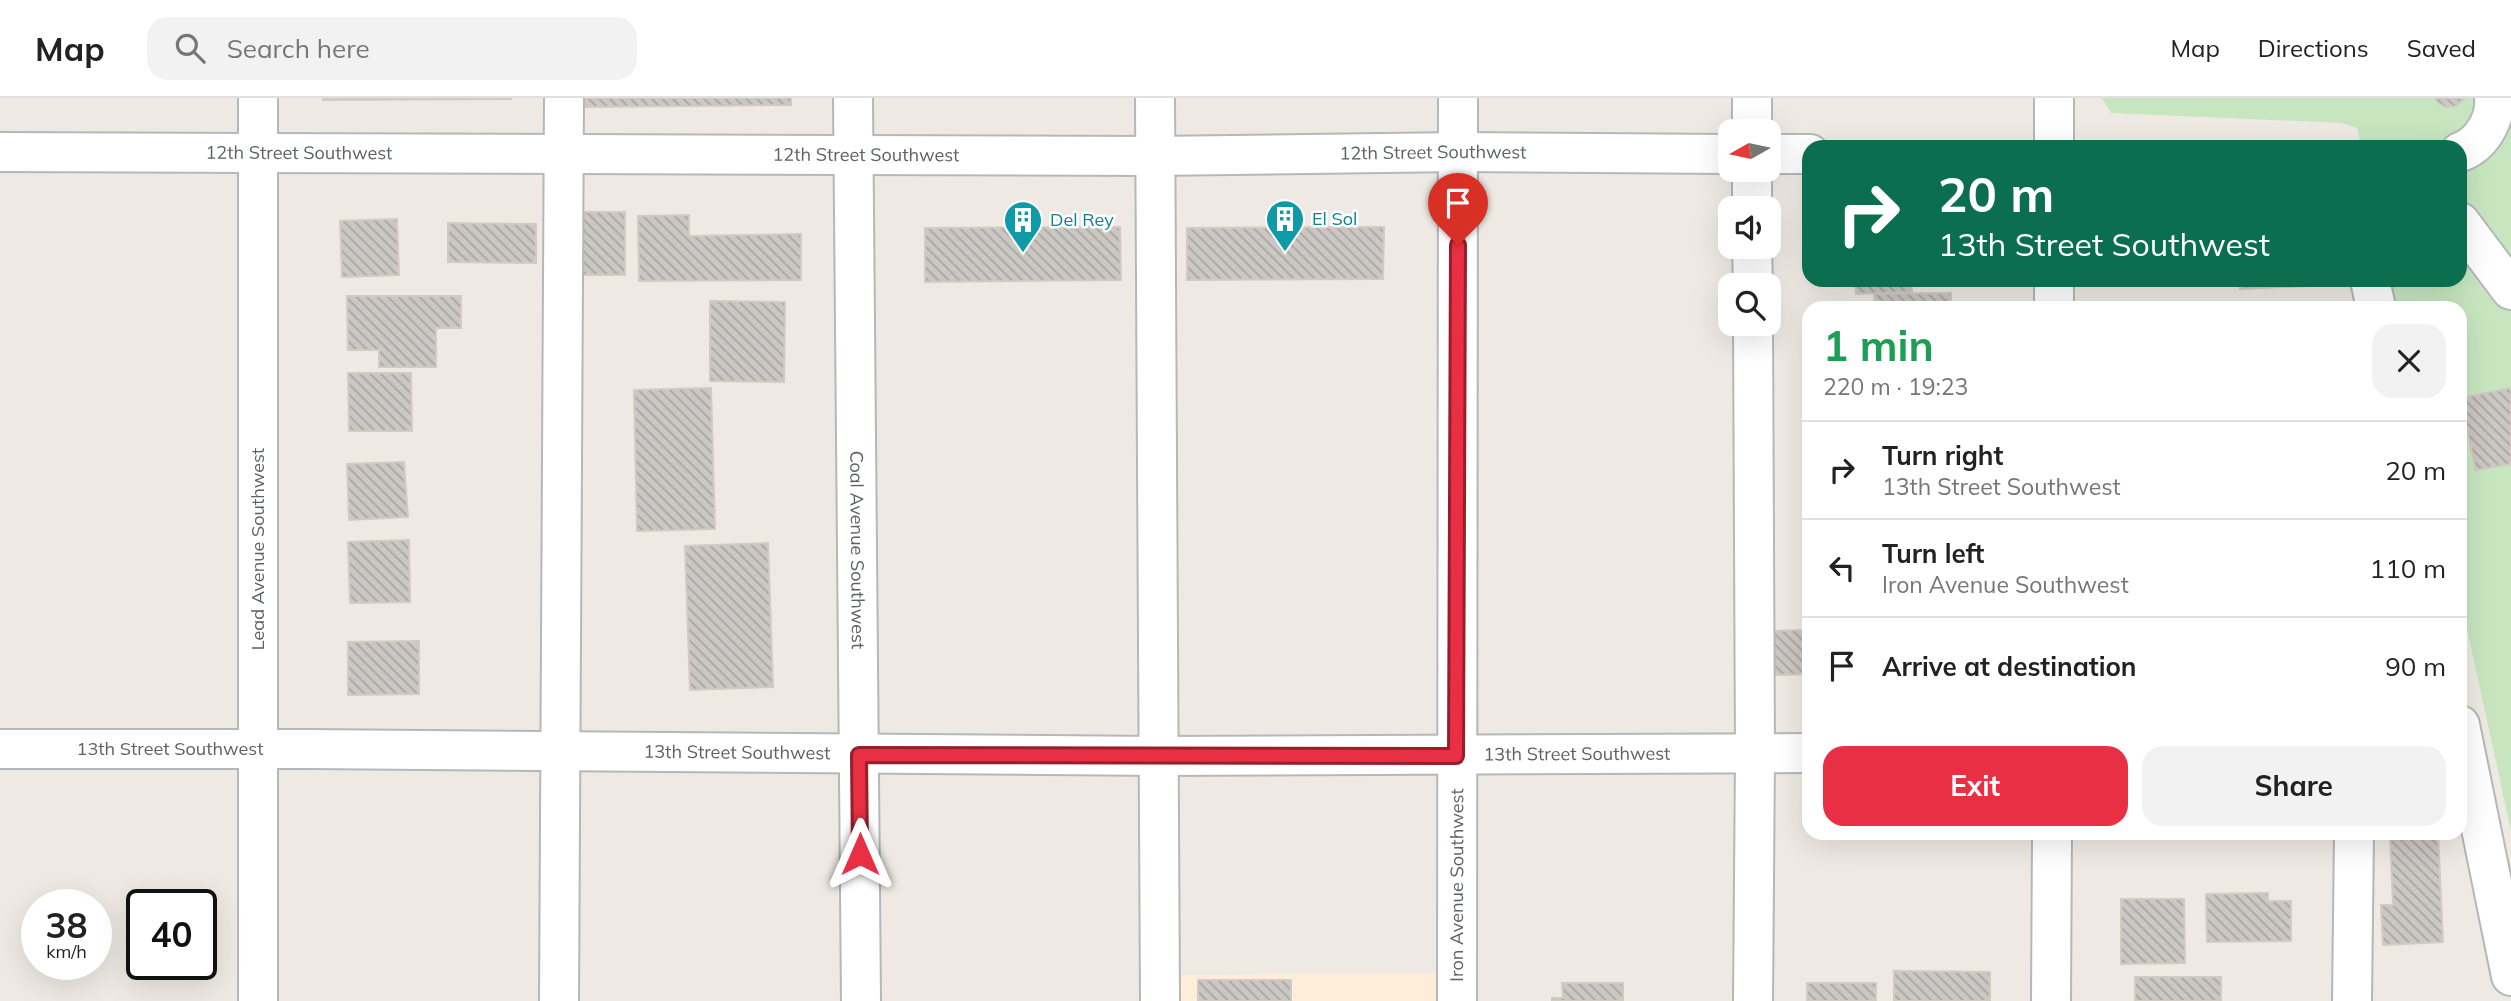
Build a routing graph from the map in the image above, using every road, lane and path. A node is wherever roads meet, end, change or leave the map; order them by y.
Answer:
1 (258, 98) edge
2 (564, 98) edge
3 (853, 98) edge
4 (1155, 98) edge
5 (1458, 98) edge
6 (1752, 98) edge
7 (2054, 98) edge
8 (2494, 98) edge
9 (1752, 119) edge
10 (2054, 140) edge
11 (2467, 149) edge
12 (0, 152) edge
13 (1459, 152) junction
14 (258, 154) junction
15 (1718, 154) edge
16 (1782, 154) edge
17 (565, 155) junction
18 (852, 155) junction
19 (1802, 155) edge
20 (1155, 156) junction
21 (2467, 231) edge
22 (2511, 290) edge
23 (1753, 336) edge
24 (258, 749) junction
25 (0, 750) edge
26 (561, 752) junction
27 (1802, 753) edge
28 (1755, 754) junction
29 (859, 755) junction
30 (1160, 756) junction
31 (1456, 756) junction
32 (2467, 763) edge
33 (2052, 840) edge
34 (2354, 840) edge
35 (2511, 976) edge
36 (258, 1001) edge
37 (559, 1001) edge
38 (861, 1001) edge
39 (1160, 1001) edge
40 (1457, 1001) edge
41 (1753, 1001) edge
42 (2051, 1001) edge
43 (2352, 1001) edge

1 - 14 street, Lead Avenue Southwest
2 - 17 street
3 - 18 street, Coal Avenue Southwest
4 - 20 street
5 - 13 street, Iron Avenue Southwest
6 - 9 street
7 - 10 street
8 - 11 street
12 - 14 street, 12th Street Southwest
13 - 15 street, 12th Street Southwest
13 - 20 street, 12th Street Southwest
13 - 31 street, Iron Avenue Southwest
14 - 17 street, 12th Street Southwest
14 - 24 street, Lead Avenue Southwest
16 - 19 street
17 - 18 street, 12th Street Southwest
17 - 26 street
18 - 20 street, 12th Street Southwest
18 - 29 street, Coal Avenue Southwest
20 - 30 street
21 - 22 street
23 - 28 street
24 - 25 street, 13th Street Southwest
24 - 26 street, 13th Street Southwest
24 - 36 street, Lead Avenue Southwest
26 - 29 street, 13th Street Southwest
26 - 37 street
27 - 28 street, 13th Street Southwest
28 - 31 street, 13th Street Southwest
28 - 41 street
29 - 30 street, 13th Street Southwest
29 - 38 street, Coal Avenue Southwest
30 - 31 street, 13th Street Southwest
30 - 39 street
31 - 40 street, Iron Avenue Southwest
32 - 35 street
33 - 42 street
34 - 43 street

